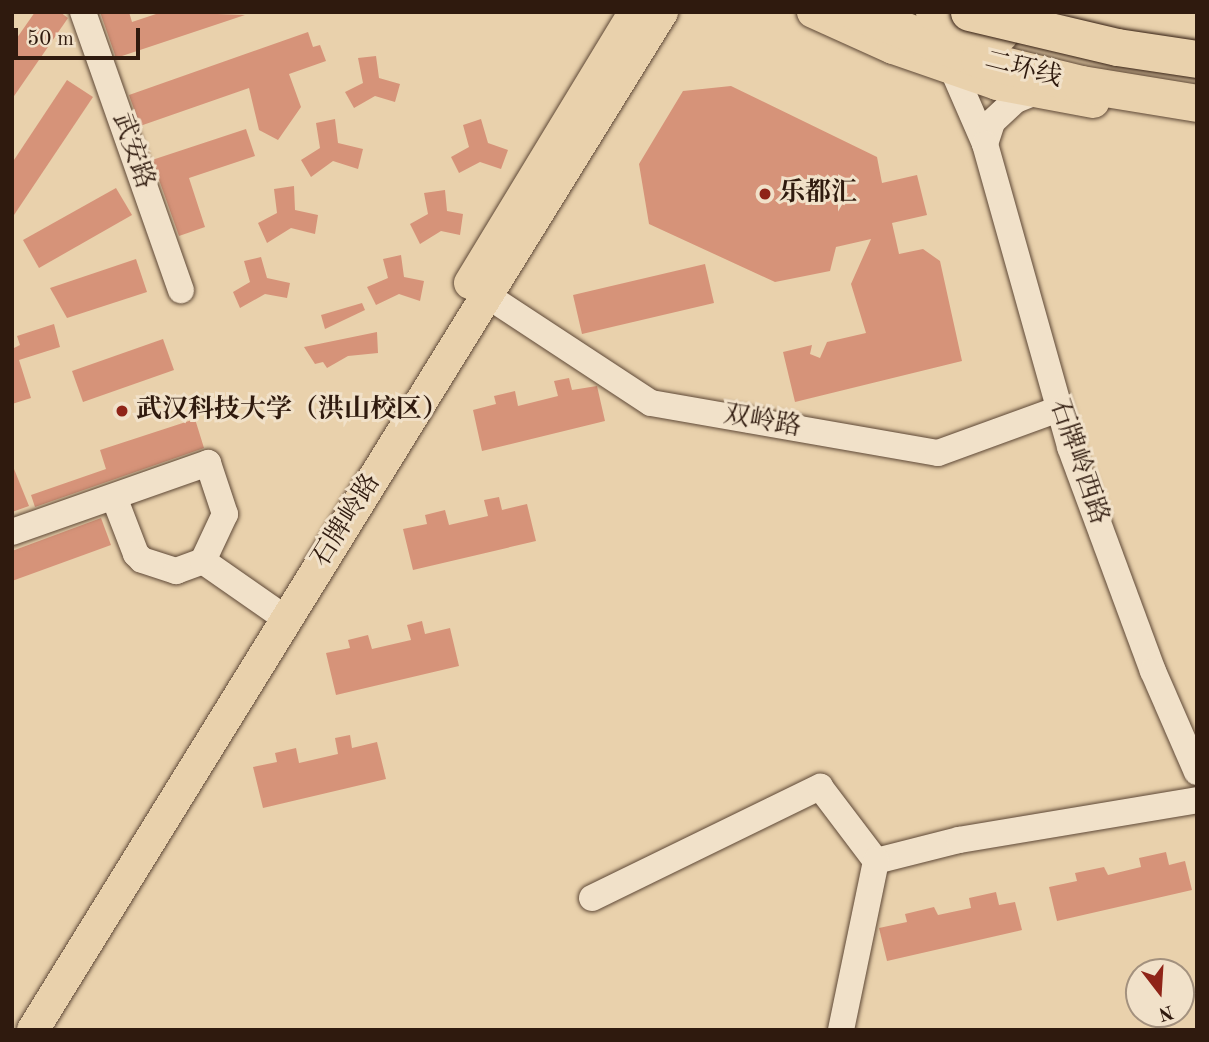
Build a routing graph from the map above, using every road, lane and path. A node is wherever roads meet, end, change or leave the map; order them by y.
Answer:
1 (83, 12) edge
2 (635, 12) edge
3 (662, 12) edge
4 (813, 12) edge
5 (856, 12) edge
6 (892, 12) edge
7 (934, 12) edge
8 (969, 12) edge
9 (981, 12) edge
10 (1197, 60) edge
11 (952, 68) junction
12 (1197, 73) edge
13 (1197, 86) edge
14 (1032, 93) junction
15 (1197, 103) edge
16 (1197, 117) edge
17 (985, 144) junction
18 (181, 290) dead end
19 (488, 296) junction
20 (1059, 409) junction
21 (114, 497) junction
22 (12, 532) edge
23 (203, 561) junction
24 (279, 614) junction
25 (1197, 772) edge
26 (1197, 800) edge
27 (876, 861) junction
28 (592, 898) dead end
29 (12, 1029) edge
30 (33, 1030) edge
31 (841, 1030) edge

1 - 18 street, 武安路
2 - 24 main road, 石牌岭路
3 - 19 main road, 石牌岭路
4 - 11 main road
5 - 15 highway, 二环线
6 - 13 street
7 - 12 highway
8 - 10 highway, bridge
9 - 10 main road
11 - 14 main road
11 - 17 street, 石牌岭西路
14 - 16 main road
14 - 17 street
17 - 20 street, 石牌岭西路
19 - 20 street, 双岭路
19 - 24 main road, 石牌岭路
20 - 25 street, 石牌岭西路
21 - 22 street
21 - 23 street
21 - 23 street
23 - 24 street
24 - 29 main road, 石牌岭路
24 - 30 main road, 石牌岭路
26 - 27 street
27 - 28 street
27 - 31 street

